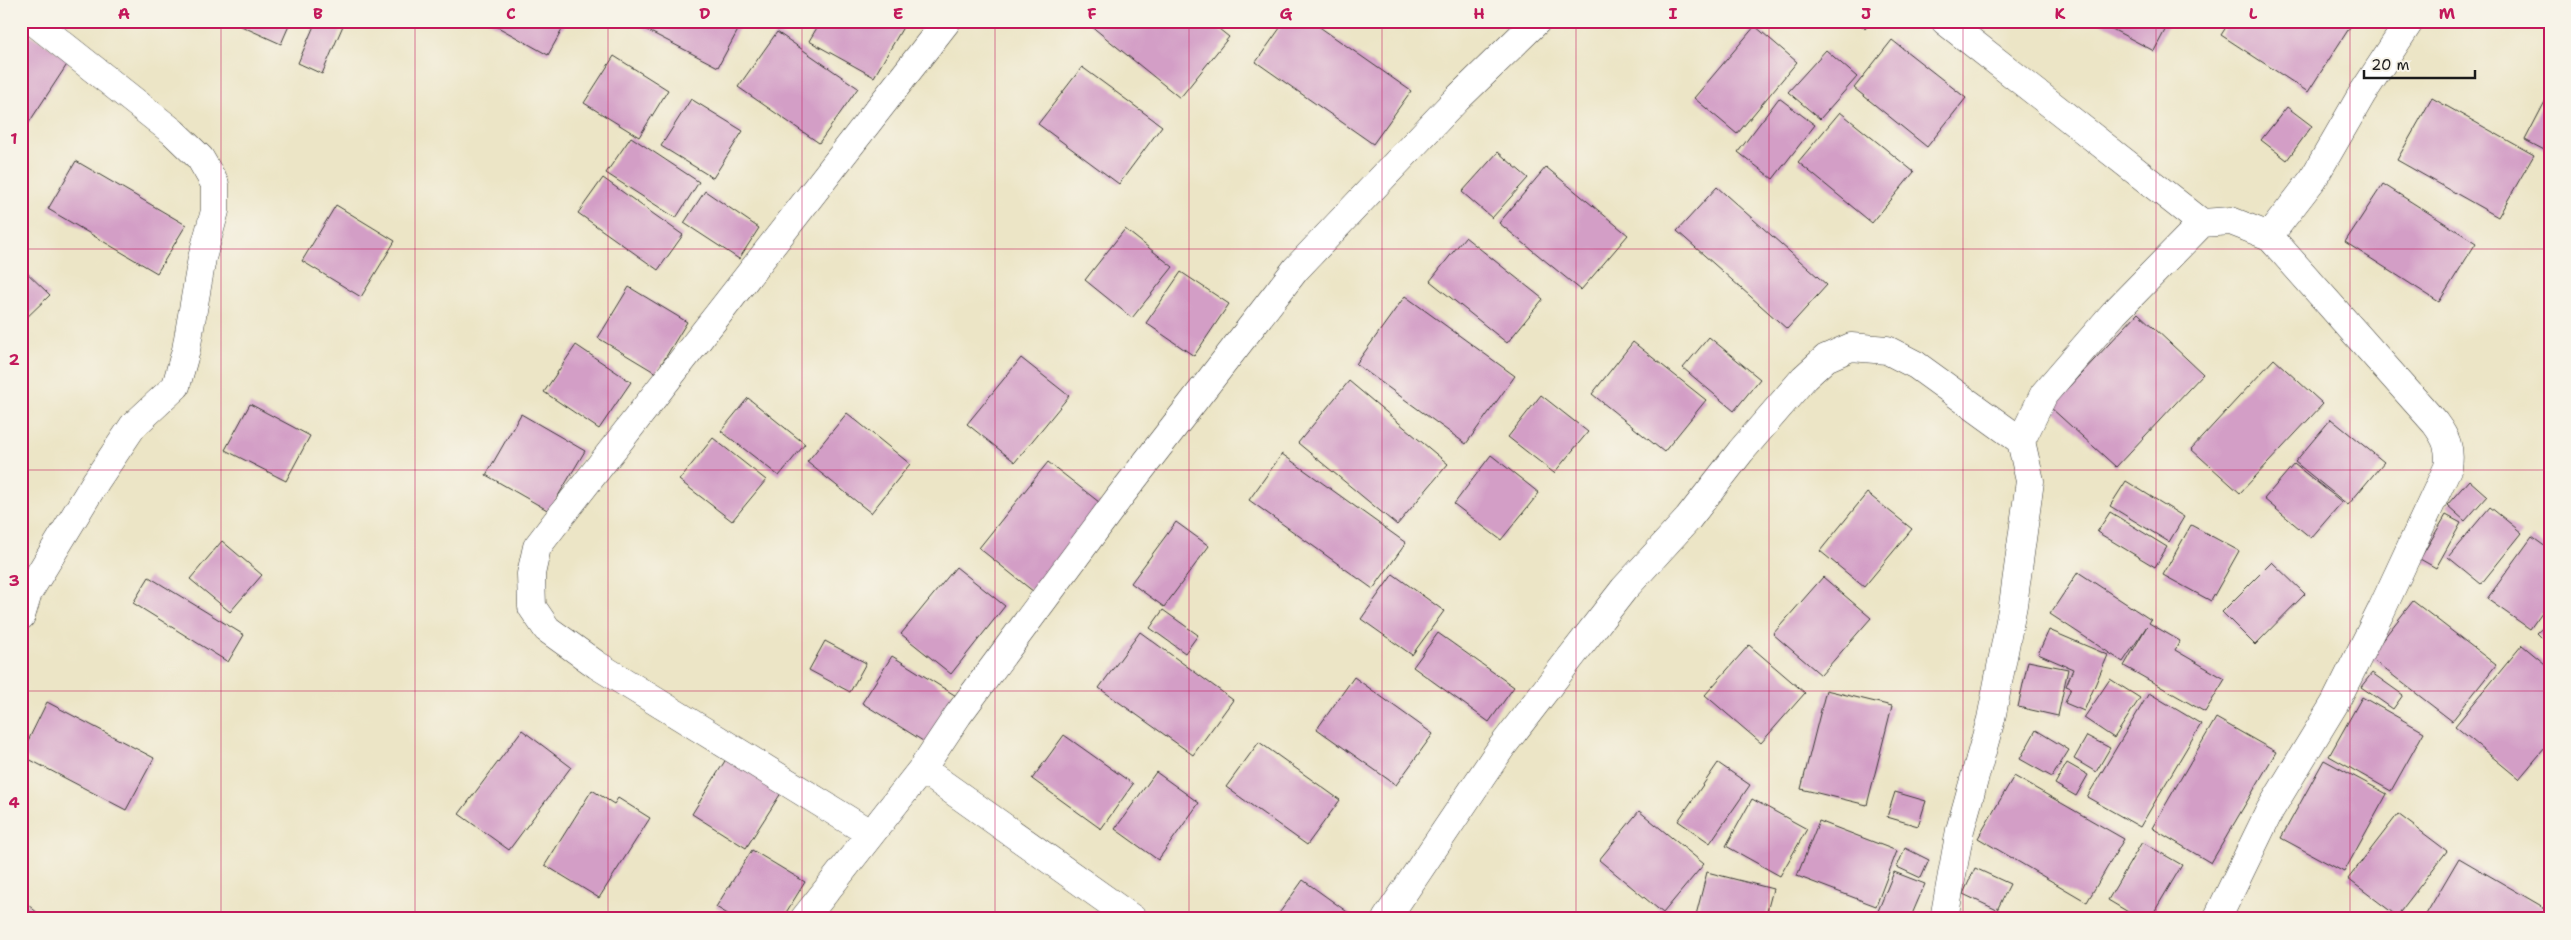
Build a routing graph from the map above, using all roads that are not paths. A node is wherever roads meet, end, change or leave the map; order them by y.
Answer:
1 (947, 21) edge
2 (1945, 21) edge
3 (2410, 21) edge
4 (1536, 22) edge
5 (41, 24) edge
6 (2202, 223) junction
7 (2269, 236) junction
8 (2021, 441) junction
9 (21, 616) edge
10 (922, 769) junction
11 (871, 834) junction
12 (804, 919) edge
13 (1133, 919) edge
14 (1386, 919) edge
15 (1944, 919) edge
16 (2217, 919) edge

1 - 11 street
2 - 6 street
3 - 7 street
4 - 10 street
5 - 9 street
6 - 7 street
6 - 8 street
7 - 16 street
8 - 14 street
8 - 15 street
10 - 11 street
10 - 13 street
11 - 12 street

